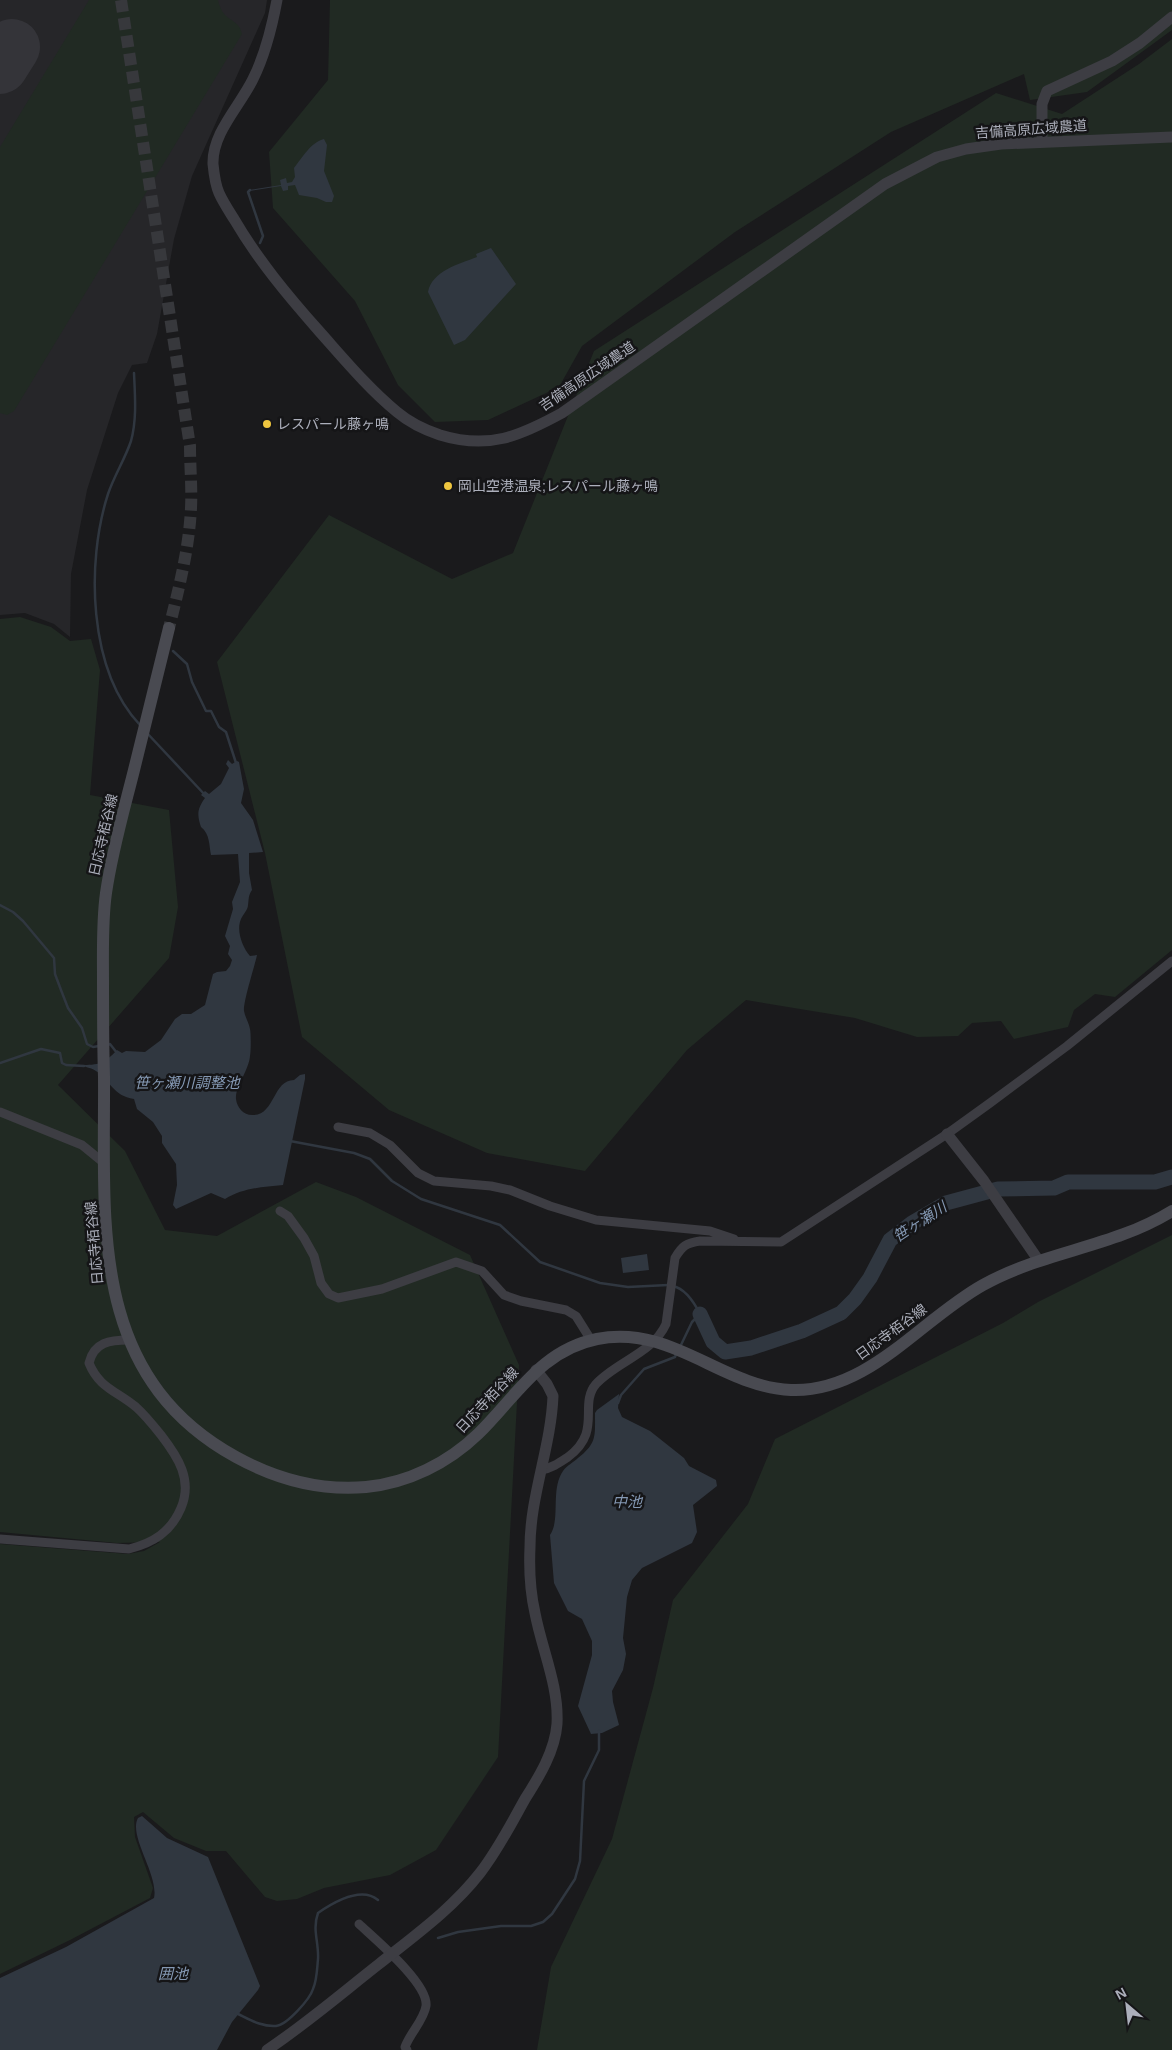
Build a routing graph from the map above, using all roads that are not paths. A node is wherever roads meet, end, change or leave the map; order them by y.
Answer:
1 (277, 0) edge
2 (1172, 17) edge
3 (1172, 137) edge
4 (1042, 142) junction
5 (169, 628) tunnel mouth
6 (1172, 960) edge
7 (0, 1112) edge
8 (338, 1127) dead end
9 (947, 1134) junction
10 (104, 1163) junction
11 (280, 1211) dead end
12 (1172, 1211) edge
13 (744, 1242) junction
14 (1039, 1261) junction
15 (130, 1340) junction
16 (591, 1340) junction
17 (536, 1370) junction
18 (541, 1470) junction
19 (0, 1539) edge
20 (360, 1924) dead end
21 (391, 1954) junction
22 (267, 2050) edge
23 (407, 2050) edge

1 - 4 street, 吉備高原広域農道
2 - 4 street
3 - 4 street, 吉備高原広域農道
5 - 10 main road, 日応寺栢谷線
6 - 9 street
7 - 10 street
8 - 13 street
9 - 13 street
9 - 14 street
10 - 15 main road, 日応寺栢谷線
11 - 16 street
12 - 14 main road, 日応寺栢谷線
13 - 18 street
14 - 16 main road, 日応寺栢谷線
15 - 17 main road, 日応寺栢谷線
15 - 19 street
16 - 17 main road, 日応寺栢谷線
17 - 18 street
18 - 21 street
20 - 21 street
21 - 22 street
21 - 23 street

